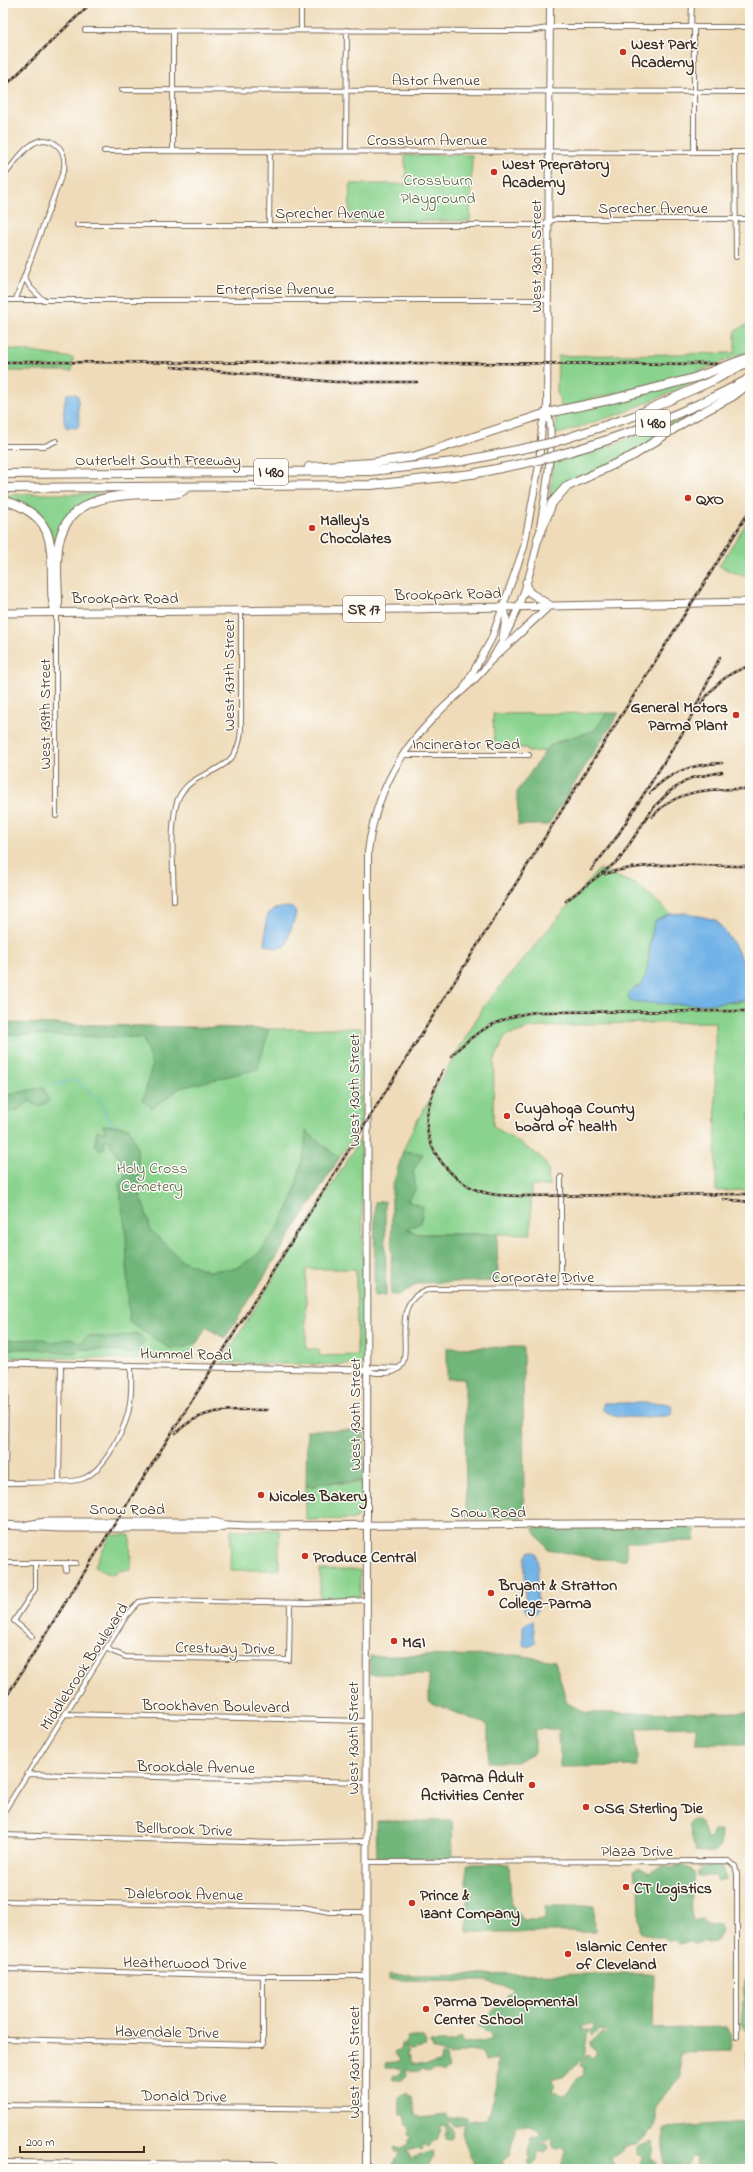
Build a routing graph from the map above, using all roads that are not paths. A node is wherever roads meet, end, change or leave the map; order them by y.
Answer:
1 (301, 3) edge
2 (550, 3) edge
3 (692, 3) edge
4 (550, 27) junction
5 (693, 27) junction
6 (750, 27) edge
7 (301, 29) junction
8 (86, 30) dead end
9 (173, 30) junction
10 (347, 30) junction
11 (122, 90) dead end
12 (172, 90) junction
13 (347, 91) junction
14 (549, 91) junction
15 (694, 92) junction
16 (750, 92) edge
17 (104, 151) dead end
18 (173, 151) junction
19 (270, 151) junction
20 (346, 151) junction
21 (549, 152) junction
22 (694, 152) junction
23 (735, 152) junction
24 (750, 152) edge
25 (3, 177) edge
26 (736, 218) junction
27 (750, 218) edge
28 (548, 222) junction
29 (269, 224) junction
30 (77, 225) dead end
31 (736, 257) dead end
32 (24, 277) junction
33 (16, 299) junction
34 (3, 300) edge
35 (42, 300) junction
36 (548, 300) junction
37 (750, 357) edge
38 (750, 361) edge
39 (748, 379) edge
40 (547, 413) junction
41 (56, 441) dead end
42 (3, 446) edge
43 (254, 473) junction
44 (3, 474) edge
45 (186, 487) junction
46 (3, 488) edge
47 (3, 500) edge
48 (528, 535) junction
49 (538, 539) junction
50 (522, 555) junction
51 (532, 559) junction
52 (526, 582) junction
53 (750, 602) edge
54 (550, 605) junction
55 (504, 606) junction
56 (518, 606) junction
57 (241, 610) junction
58 (56, 612) junction
59 (3, 613) edge
60 (503, 638) junction
61 (491, 640) junction
62 (499, 646) junction
63 (491, 660) junction
64 (463, 689) junction
65 (403, 755) junction
66 (529, 755) dead end
67 (56, 816) dead end
68 (174, 901) dead end
69 (561, 1177) dead end
70 (750, 1287) edge
71 (560, 1288) junction
72 (5, 1363) edge
73 (61, 1364) junction
74 (131, 1365) junction
75 (368, 1370) junction
76 (60, 1481) junction
77 (4, 1483) edge
78 (750, 1523) edge
79 (3, 1525) edge
80 (366, 1525) junction
81 (3, 1563) edge
82 (35, 1563) junction
83 (65, 1563) junction
84 (76, 1563) dead end
85 (66, 1570) dead end
86 (366, 1600) junction
87 (290, 1603) junction
88 (32, 1636) dead end
89 (107, 1647) junction
90 (65, 1714) junction
91 (366, 1721) junction
92 (27, 1774) junction
93 (365, 1782) junction
94 (3, 1813) edge
95 (3, 1835) edge
96 (365, 1841) junction
97 (365, 1862) junction
98 (3, 1901) edge
99 (365, 1912) junction
100 (3, 1969) edge
101 (263, 1976) junction
102 (366, 1976) junction
103 (737, 2037) dead end
104 (3, 2039) edge
105 (3, 2105) edge
106 (365, 2109) junction
107 (3, 2162) edge
108 (282, 2169) edge
109 (366, 2169) edge

1 - 7 street
2 - 4 main road, West 130th Street
3 - 5 street
4 - 5 street
4 - 10 street
4 - 14 main road, West 130th Street
5 - 6 street
5 - 15 street
7 - 9 street
7 - 10 street
8 - 9 street
9 - 12 street
10 - 13 street
11 - 12 street, Astor Avenue
12 - 13 street, Astor Avenue
12 - 18 street
13 - 14 street, Astor Avenue
13 - 20 street
14 - 15 street, Astor Avenue
14 - 21 main road, West 130th Street
15 - 16 street, Astor Avenue
15 - 22 street
17 - 18 street, Crossburn Avenue
18 - 19 street, Crossburn Avenue
19 - 20 street, Crossburn Avenue
19 - 29 street
20 - 21 street, Crossburn Avenue
21 - 22 street, Crossburn Avenue
21 - 28 main road, West 130th Street
22 - 23 street, Crossburn Avenue
23 - 24 street, Crossburn Avenue
23 - 26 street
25 - 32 street
26 - 27 street, Sprecher Avenue
26 - 28 street, Sprecher Avenue
26 - 31 street
28 - 29 street, Sprecher Avenue
28 - 36 main road, West 130th Street
29 - 30 street, Sprecher Avenue
32 - 33 street
32 - 35 street
33 - 34 street, Enterprise Avenue
33 - 35 street, Enterprise Avenue
35 - 36 street, Enterprise Avenue
36 - 40 main road, West 130th Street
37 - 40 highway, bridge
38 - 43 highway, Outerbelt South Freeway / I 480, bridge
39 - 45 highway, Outerbelt South Freeway / I 480, bridge
39 - 49 highway
40 - 43 highway
40 - 48 main road, West 130th Street
40 - 49 main road, West 130th Street
41 - 42 street
43 - 44 highway, Outerbelt South Freeway / I 480
45 - 46 highway, Outerbelt South Freeway / I 480
45 - 58 highway
47 - 58 highway
48 - 49 main road
48 - 50 main road, West 130th Street
49 - 51 main road, West 130th Street
50 - 51 main road
50 - 55 main road, West 130th Street
51 - 52 main road, West 130th Street
52 - 54 main road
52 - 56 main road, West 130th Street
53 - 54 main road, Brookpark Road / SR 17
54 - 56 main road, Brookpark Road / SR 17
54 - 63 main road
55 - 56 main road, Brookpark Road / SR 17
55 - 57 main road, Brookpark Road / SR 17
55 - 60 main road
55 - 61 main road, West 130th Street
56 - 60 main road, West 130th Street
57 - 58 main road, Brookpark Road / SR 17
57 - 68 street, West 137th Street
58 - 59 main road, Brookpark Road / SR 17
58 - 67 street, West 139th Street
60 - 62 main road, West 130th Street
61 - 62 main road
61 - 64 main road, West 130th Street
62 - 63 main road, West 130th Street
63 - 64 main road, West 130th Street
64 - 65 main road, West 130th Street
65 - 66 street, Incinerator Road
65 - 75 main road, West 130th Street
69 - 71 street
70 - 71 street, Corporate Drive
71 - 75 street, Corporate Drive
72 - 73 street, Hummel Road
72 - 77 street
73 - 74 street, Hummel Road
73 - 76 street
74 - 75 street, Hummel Road
74 - 76 street
75 - 80 main road, West 130th Street
76 - 77 street
78 - 80 main road, Snow Road
79 - 80 main road, Snow Road
80 - 86 main road, West 130th Street
81 - 82 street
82 - 83 street
82 - 88 street
83 - 84 street
83 - 85 street
86 - 87 street, Middlebrook Boulevard
86 - 91 main road, West 130th Street
87 - 89 street, Middlebrook Boulevard
87 - 89 street, Crestway Drive
89 - 90 street, Middlebrook Boulevard
90 - 91 street, Brookhaven Boulevard
90 - 92 street, Middlebrook Boulevard
91 - 93 main road, West 130th Street
92 - 93 street, Brookdale Avenue
92 - 94 street, Middlebrook Boulevard
93 - 96 main road, West 130th Street
95 - 96 street, Bellbrook Drive
96 - 97 main road, West 130th Street
97 - 99 main road, West 130th Street
97 - 103 street, Plaza Drive
98 - 99 street, Dalebrook Avenue
99 - 102 main road, West 130th Street
100 - 101 street, Heatherwood Drive
101 - 102 street, Heatherwood Drive
101 - 104 street, Havendale Drive
102 - 106 main road, West 130th Street
105 - 106 street, Donald Drive
106 - 109 main road, West 130th Street
107 - 108 street

